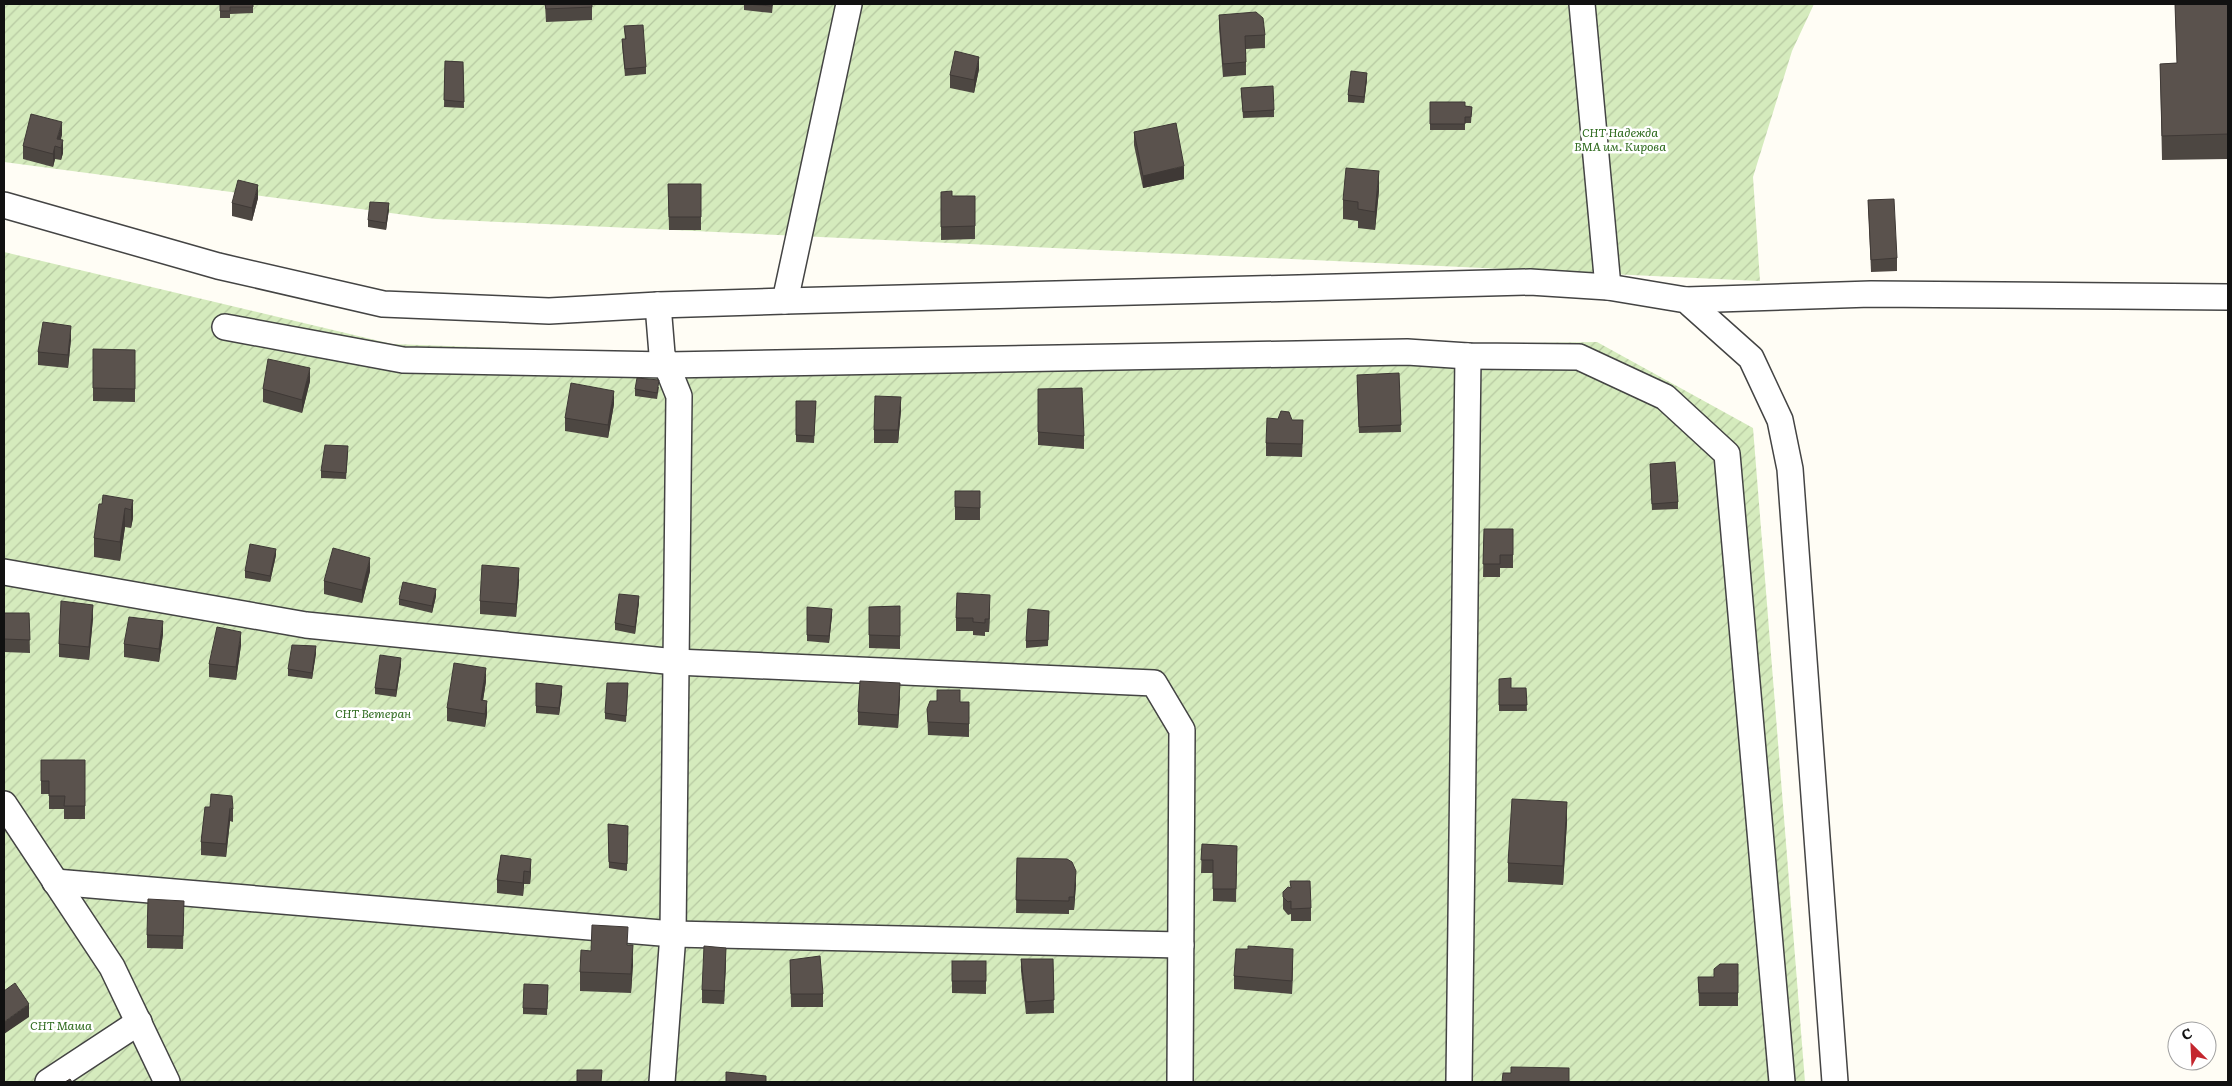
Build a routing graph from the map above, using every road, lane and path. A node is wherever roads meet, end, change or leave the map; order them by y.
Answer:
1 (849, 4) edge
2 (1582, 4) edge
3 (4, 205) edge
4 (1608, 287) junction
5 (2228, 297) edge
6 (1686, 300) junction
7 (785, 301) junction
8 (658, 305) junction
9 (224, 327) dead end
10 (1468, 356) junction
11 (667, 365) junction
12 (4, 572) edge
13 (676, 662) junction
14 (4, 804) edge
15 (55, 882) junction
16 (673, 934) junction
17 (1181, 945) junction
18 (139, 1022) junction
19 (48, 1082) edge
20 (167, 1082) edge
21 (662, 1082) edge
22 (1180, 1082) edge
23 (1459, 1082) edge
24 (1782, 1082) edge
25 (1835, 1082) edge

1 - 7 street
2 - 4 street
3 - 8 street
4 - 6 street
4 - 7 street
5 - 6 street
6 - 25 street
7 - 8 street
8 - 11 street
9 - 11 street
10 - 11 street
10 - 23 street
10 - 24 street
11 - 13 street
12 - 13 street
13 - 16 street
13 - 17 street
14 - 15 street
15 - 16 street
15 - 18 street
16 - 17 street
16 - 21 street
17 - 22 street
18 - 19 street
18 - 20 street

